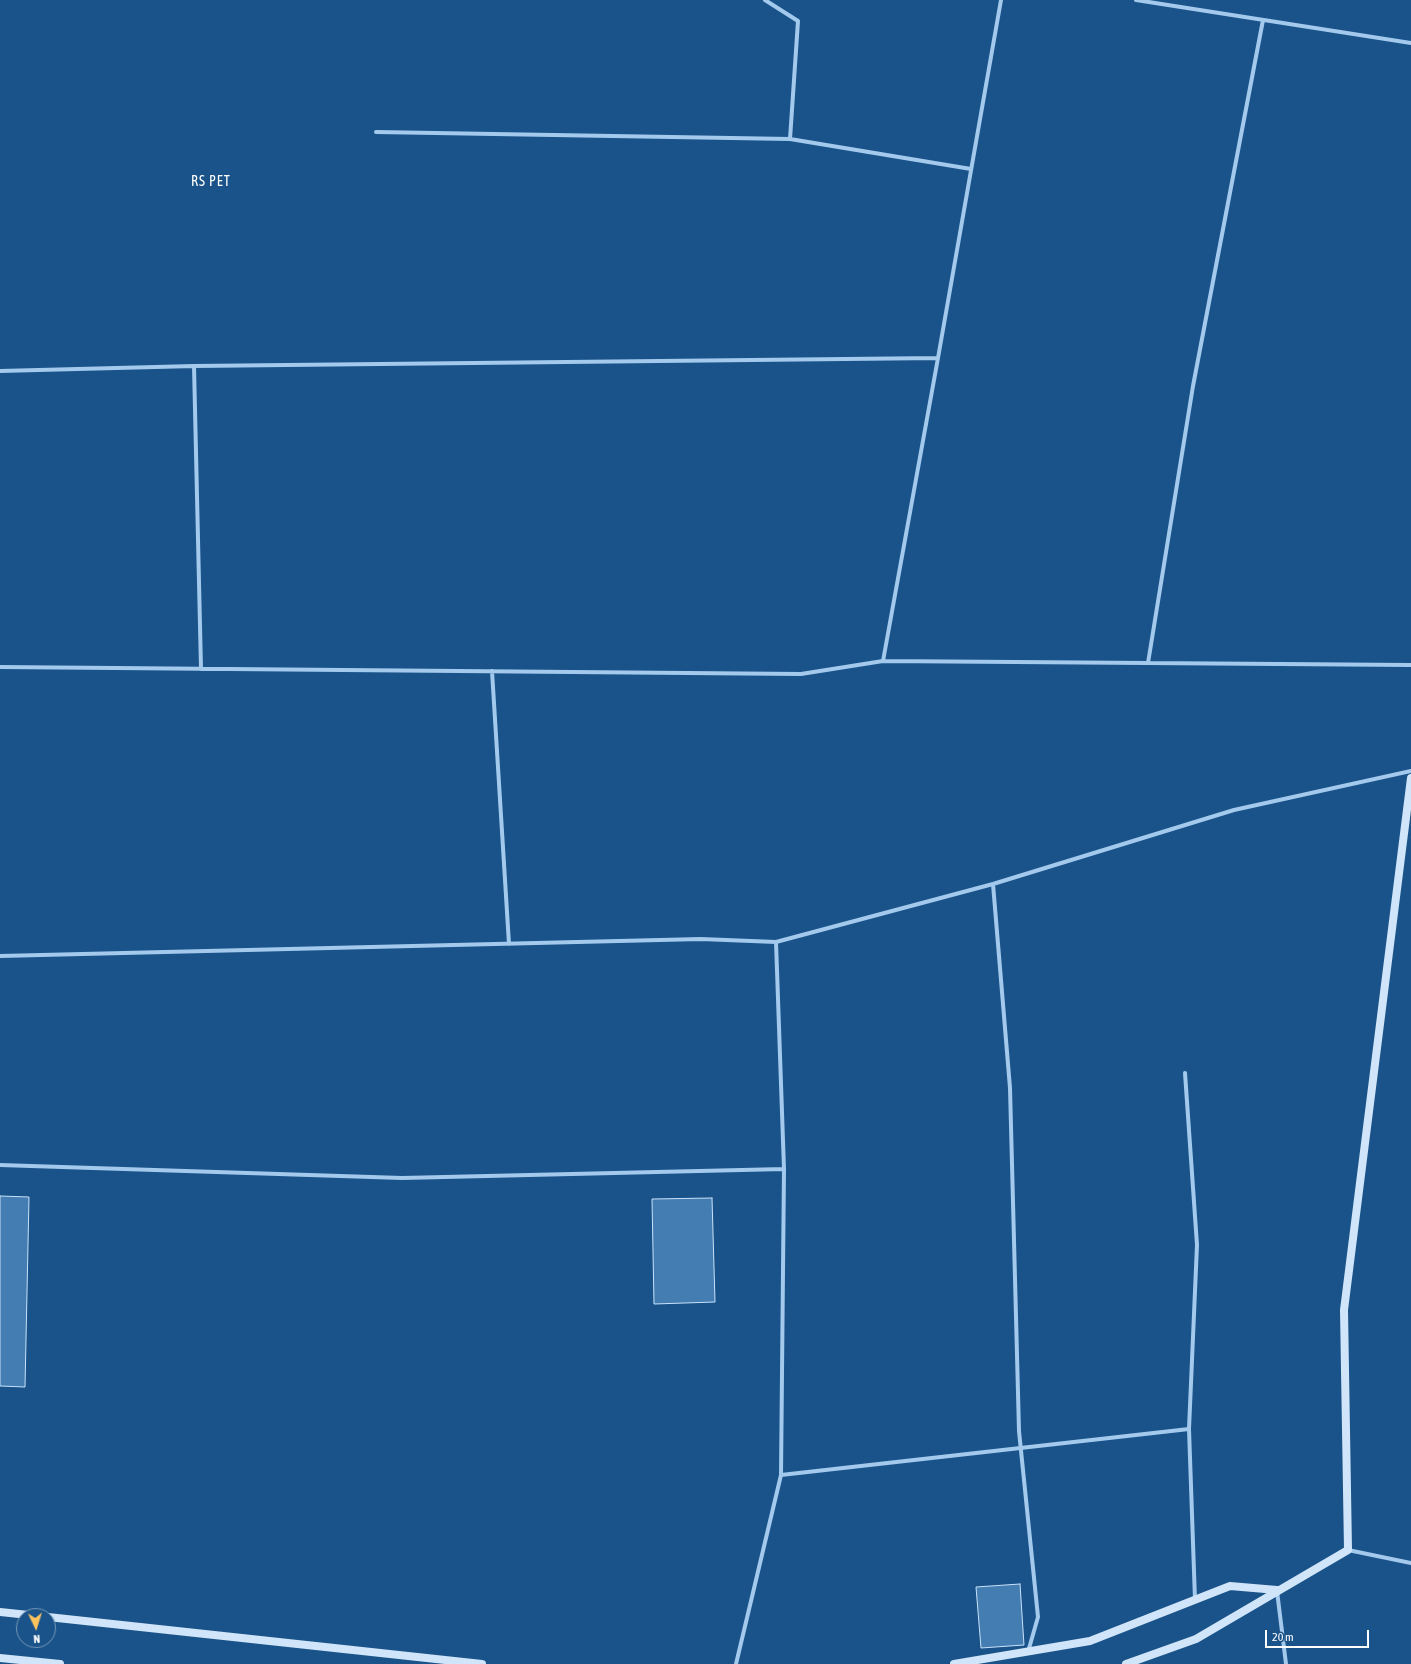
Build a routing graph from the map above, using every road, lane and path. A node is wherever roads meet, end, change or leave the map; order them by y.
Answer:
1 (765, 0) edge
2 (1001, 0) edge
3 (1136, 0) edge
4 (1263, 20) junction
5 (1411, 43) edge
6 (376, 132) dead end
7 (790, 139) junction
8 (971, 169) junction
9 (938, 358) junction
10 (194, 366) junction
11 (0, 371) edge
12 (883, 661) junction
13 (1148, 663) junction
14 (1411, 665) edge
15 (0, 667) edge
16 (201, 668) junction
17 (492, 671) junction
18 (1411, 771) edge
19 (1411, 778) edge
20 (993, 884) junction
21 (776, 942) junction
22 (509, 944) junction
23 (0, 956) edge
24 (1185, 1073) dead end
25 (0, 1165) edge
26 (784, 1169) junction
27 (1189, 1429) junction
28 (1020, 1448) junction
29 (781, 1474) junction
30 (1348, 1550) junction
31 (1411, 1563) edge
32 (1277, 1590) junction
33 (1195, 1600) junction
34 (0, 1612) edge
35 (16, 1614) edge
36 (56, 1618) edge
37 (1028, 1652) junction
38 (0, 1658) edge
39 (60, 1664) edge
40 (482, 1664) edge
41 (736, 1664) edge
42 (954, 1664) edge
43 (1126, 1664) edge
44 (1286, 1664) edge

1 - 7 street
2 - 8 street
3 - 4 street
4 - 5 street
4 - 13 street
6 - 7 street
7 - 8 street
8 - 9 street
9 - 10 street
9 - 12 street
10 - 11 street
10 - 16 street
12 - 13 street
12 - 17 street
13 - 14 street
15 - 16 street
16 - 17 street
17 - 22 street
18 - 20 street
19 - 30 street
20 - 21 street
20 - 28 street
21 - 22 street
21 - 26 street
22 - 23 street
24 - 27 street
25 - 26 street
26 - 29 street
27 - 28 street
27 - 33 street
28 - 29 street
28 - 37 street
29 - 41 street
30 - 31 street
30 - 32 street
32 - 33 street
32 - 43 street
32 - 44 street
33 - 37 street
34 - 35 street
36 - 40 street
37 - 42 street
38 - 39 street

